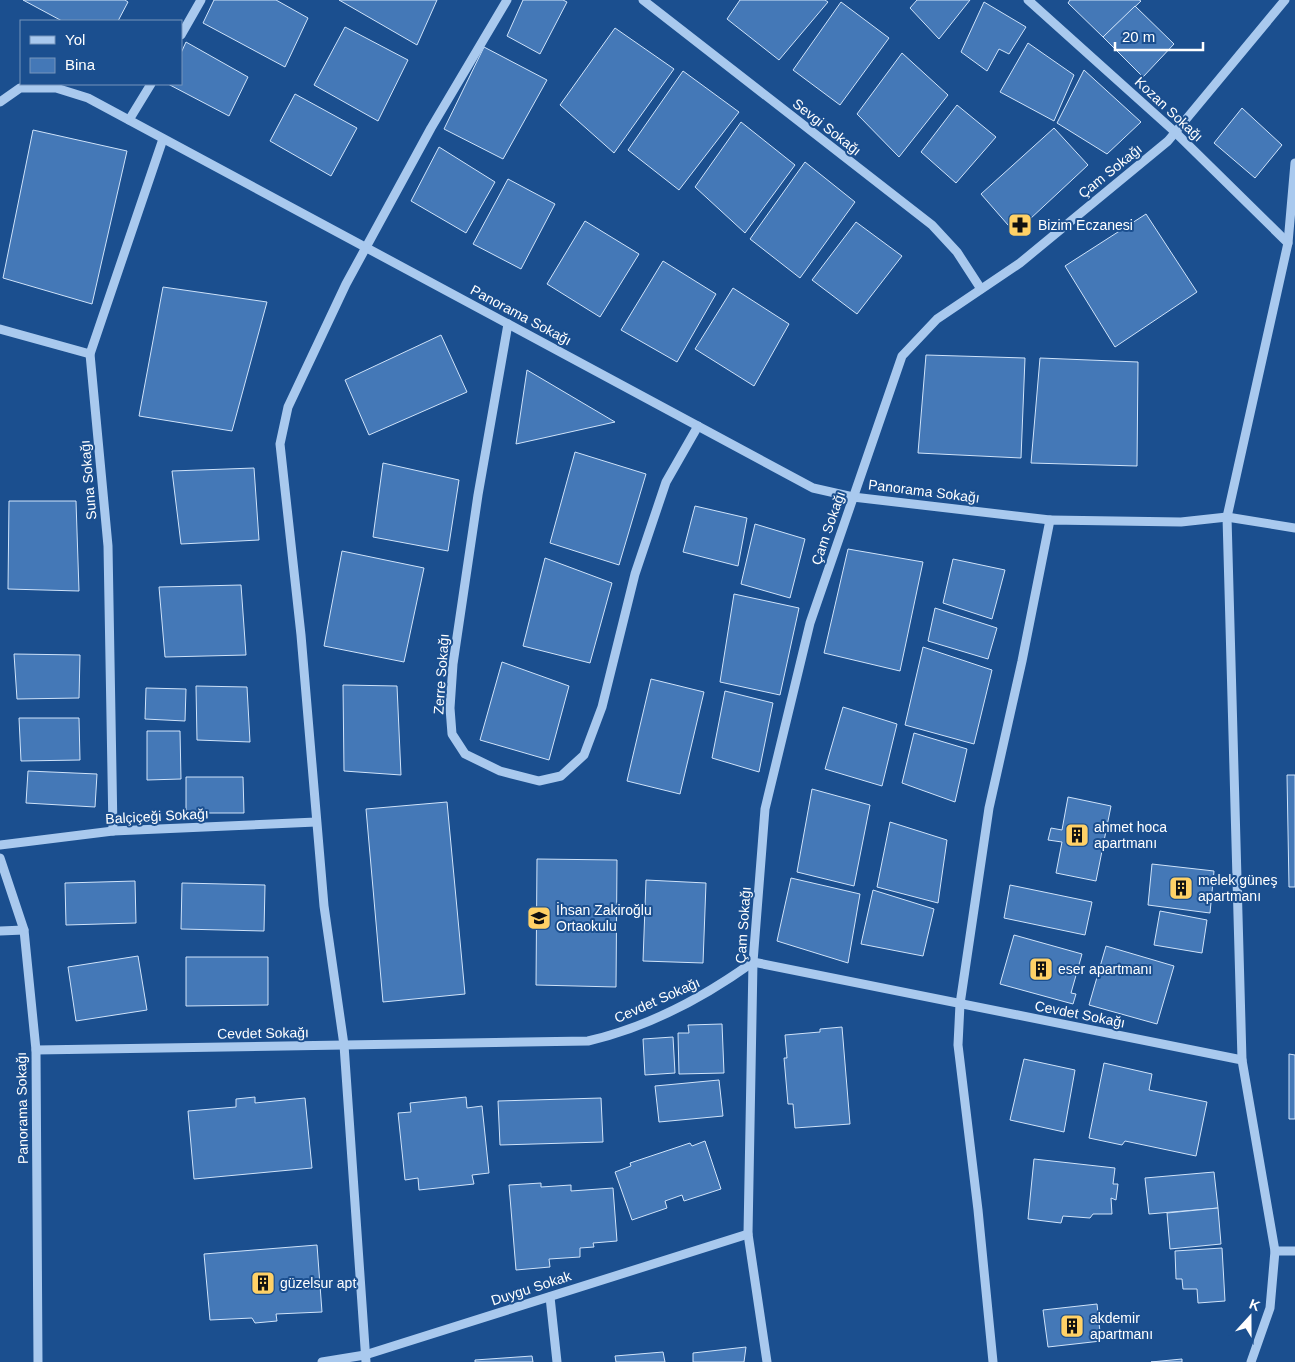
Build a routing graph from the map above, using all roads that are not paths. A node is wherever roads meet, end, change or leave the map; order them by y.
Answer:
1 (202, 0) edge
2 (507, 0) edge
3 (643, 0) edge
4 (1028, 0) edge
5 (1285, 0) edge
6 (182, 33) edge
7 (150, 85) edge
8 (0, 102) edge
9 (129, 120) junction
10 (1175, 132) junction
11 (163, 139) junction
12 (1295, 163) edge
13 (1288, 243) junction
14 (366, 248) junction
15 (981, 289) junction
16 (508, 324) junction
17 (0, 329) edge
18 (90, 354) junction
19 (698, 426) junction
20 (853, 497) junction
21 (1227, 517) junction
22 (1050, 520) junction
23 (1295, 528) edge
24 (316, 822) junction
25 (112, 831) junction
26 (0, 845) edge
27 (0, 858) edge
28 (24, 930) junction
29 (0, 931) edge
30 (753, 962) junction
31 (960, 1004) junction
32 (344, 1045) junction
33 (36, 1050) junction
34 (1242, 1060) junction
35 (748, 1234) junction
36 (1276, 1251) junction
37 (1295, 1251) edge
38 (550, 1297) junction
39 (365, 1359) edge
40 (38, 1362) edge
41 (322, 1362) edge
42 (557, 1362) edge
43 (767, 1362) edge
44 (993, 1362) edge
45 (1251, 1362) edge

1 - 6 street
2 - 14 street
3 - 15 street, Sevgi Sokağı
4 - 10 street, Kozan Sokağı
5 - 10 street, Çam Sokağı
7 - 9 street
8 - 9 street, Panorama Sokağı
9 - 11 street, Panorama Sokağı
10 - 13 street, Kozan Sokağı
10 - 15 street, Çam Sokağı
11 - 14 street, Panorama Sokağı
11 - 18 street, Suna Sokağı
12 - 13 street
13 - 21 street
14 - 16 street, Panorama Sokağı
14 - 24 street
15 - 20 street, Çam Sokağı
16 - 19 street, Panorama Sokağı
16 - 19 street, Zerre Sokağı
17 - 18 street
18 - 25 street, Suna Sokağı
19 - 20 street, Panorama Sokağı
20 - 22 street, Panorama Sokağı
20 - 30 street, Çam Sokağı
21 - 22 street, Panorama Sokağı
21 - 23 street, Panorama Sokağı
21 - 34 street
22 - 31 street
24 - 25 street, Balçiçeği Sokağı
24 - 32 street
25 - 26 street, Balçiçeği Sokağı
27 - 28 street, Panorama Sokağı
28 - 29 street
28 - 33 street, Panorama Sokağı
30 - 31 street, Cevdet Sokağı
30 - 32 street, Cevdet Sokağı
30 - 35 street, Çam Sokağı
31 - 34 street, Cevdet Sokağı
31 - 44 street
32 - 33 street, Cevdet Sokağı
32 - 39 street
33 - 40 street, Panorama Sokağı
34 - 36 street
35 - 38 street, Duygu Sokak
35 - 43 street, Çam Sokağı
36 - 37 street
36 - 45 street
38 - 39 street, Duygu Sokak
38 - 42 street
39 - 41 street, Duygu Sokak

